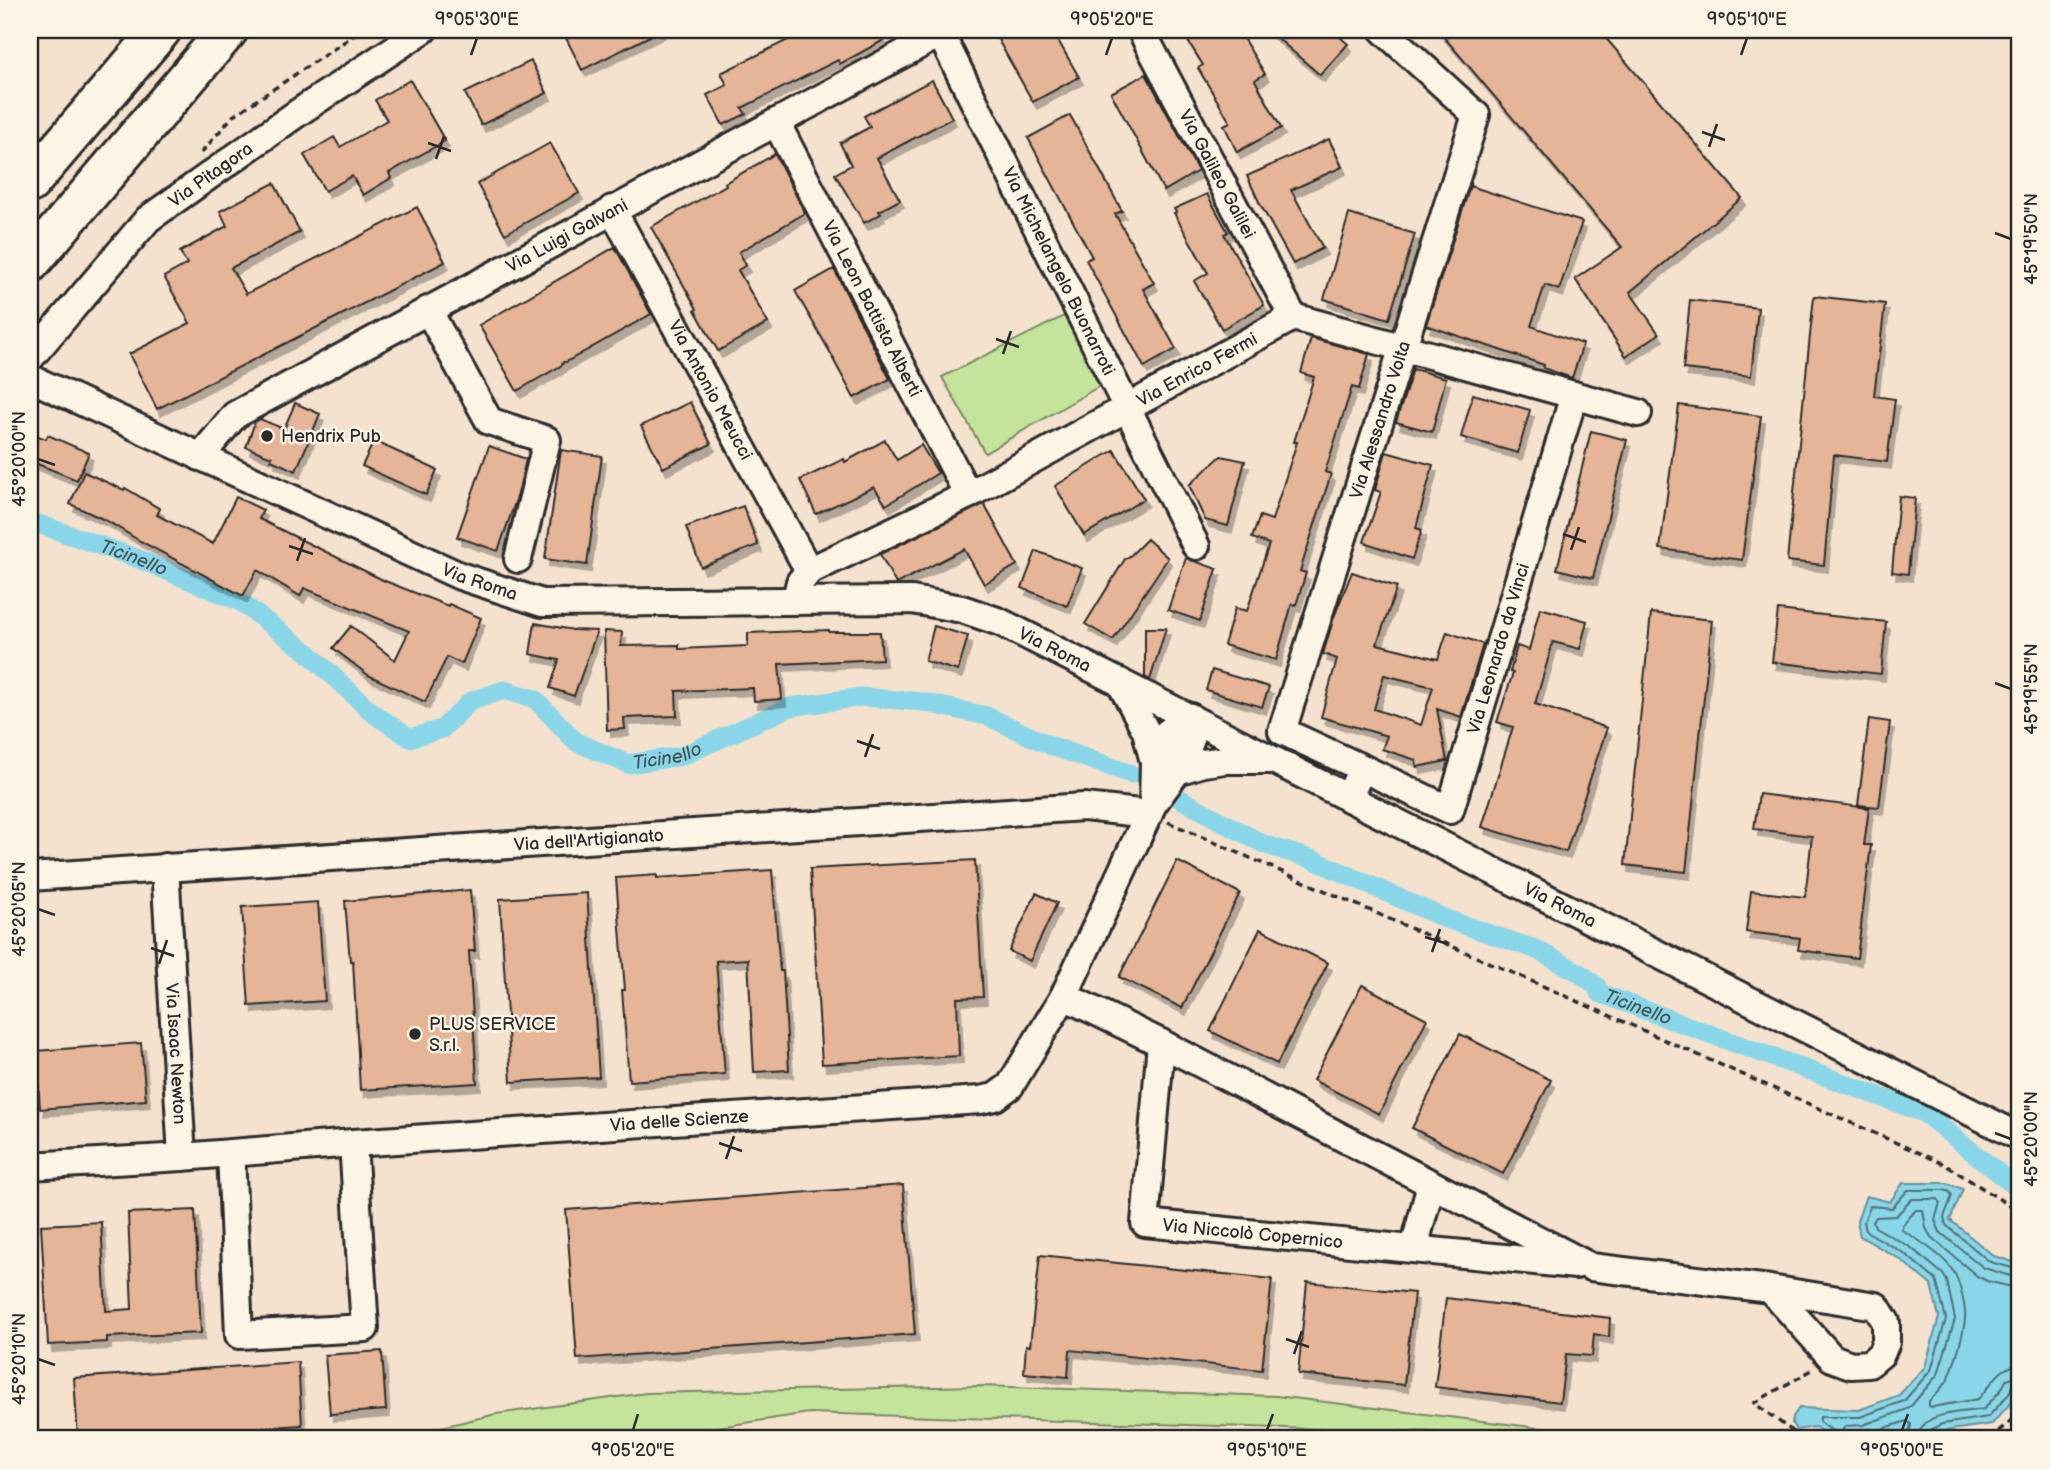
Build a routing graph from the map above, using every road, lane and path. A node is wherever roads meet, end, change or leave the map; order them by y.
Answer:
1 (161, 30) edge
2 (228, 30) edge
3 (424, 30) edge
4 (1141, 30) edge
5 (1383, 30) edge
6 (944, 32) edge
7 (776, 122) junction
8 (30, 183) edge
9 (612, 209) junction
10 (30, 262) edge
11 (428, 310) junction
12 (1293, 317) junction
13 (1403, 347) junction
14 (30, 358) edge
15 (30, 378) edge
16 (1574, 395) junction
17 (1127, 408) junction
18 (1639, 413) dead end
19 (200, 457) junction
20 (968, 495) junction
21 (1196, 546) dead end
22 (518, 559) dead end
23 (809, 571) junction
24 (796, 599) junction
25 (1120, 682) junction
26 (1190, 717) junction
27 (1276, 760) junction
28 (1166, 766) junction
29 (1362, 768) junction
30 (1349, 797) junction
31 (1151, 809) junction
32 (165, 867) junction
33 (30, 877) edge
34 (1064, 996) junction
35 (1161, 1043) junction
36 (2020, 1137) edge
37 (353, 1143) junction
38 (231, 1153) junction
39 (182, 1157) junction
40 (30, 1166) edge
41 (1431, 1184) junction
42 (2020, 1212) edge
43 (1414, 1248) junction
44 (1591, 1267) junction
45 (1770, 1290) junction
46 (1832, 1358) junction
47 (2020, 1413) edge
48 (1802, 1439) edge
49 (1989, 1439) edge

1 - 8 highway
2 - 10 highway
3 - 14 street, Via Pitagora
4 - 12 street, Via Galileo Galilei
5 - 13 street, Via Alessandro Volta
6 - 7 street, Via Luigi Galvani
6 - 17 street, Via Michelangelo Buonarroti
7 - 9 street, Via Luigi Galvani
7 - 20 street, Via Leon Battista Alberti
9 - 11 street, Via Luigi Galvani
9 - 23 street, Via Antonio Meucci
11 - 19 street, Via Luigi Galvani
11 - 22 street
12 - 13 street
12 - 17 street, Via Enrico Fermi
13 - 16 street
13 - 29 street, Via Alessandro Volta
15 - 19 street, Via Roma
16 - 18 street
16 - 29 street, Via Leonardo da Vinci
17 - 20 street, Via Enrico Fermi
17 - 21 street, Via Michelangelo Buonarroti
19 - 24 street, Via Roma
20 - 23 street, Via Enrico Fermi
23 - 24 street
24 - 25 street, Via Roma
25 - 26 street, Via Roma
25 - 28 street
26 - 27 street, Via Roma
26 - 28 street, Via delle Scienze
27 - 28 street
27 - 30 street, Via Roma
28 - 31 street, Via delle Scienze
29 - 30 street
30 - 36 street, Via Roma
31 - 32 street, Via dell'Artigianato
31 - 34 street, Via delle Scienze
31 - 42 path
32 - 33 street, Via dell'Artigianato
32 - 39 street, Via Isaac Newton
34 - 35 street, Via Niccolò Copernico
34 - 37 street, Via delle Scienze
35 - 41 street, Via Niccolò Copernico
35 - 43 street, Via Niccolò Copernico
37 - 38 street, Via delle Scienze
37 - 38 street
38 - 39 street, Via delle Scienze
39 - 40 street, Via delle Scienze
41 - 43 street
41 - 44 street, Via Niccolò Copernico
43 - 44 street, Via Niccolò Copernico
44 - 45 street, Via Niccolò Copernico
45 - 46 street
45 - 46 street, Via Niccolò Copernico
46 - 48 path
47 - 49 path

